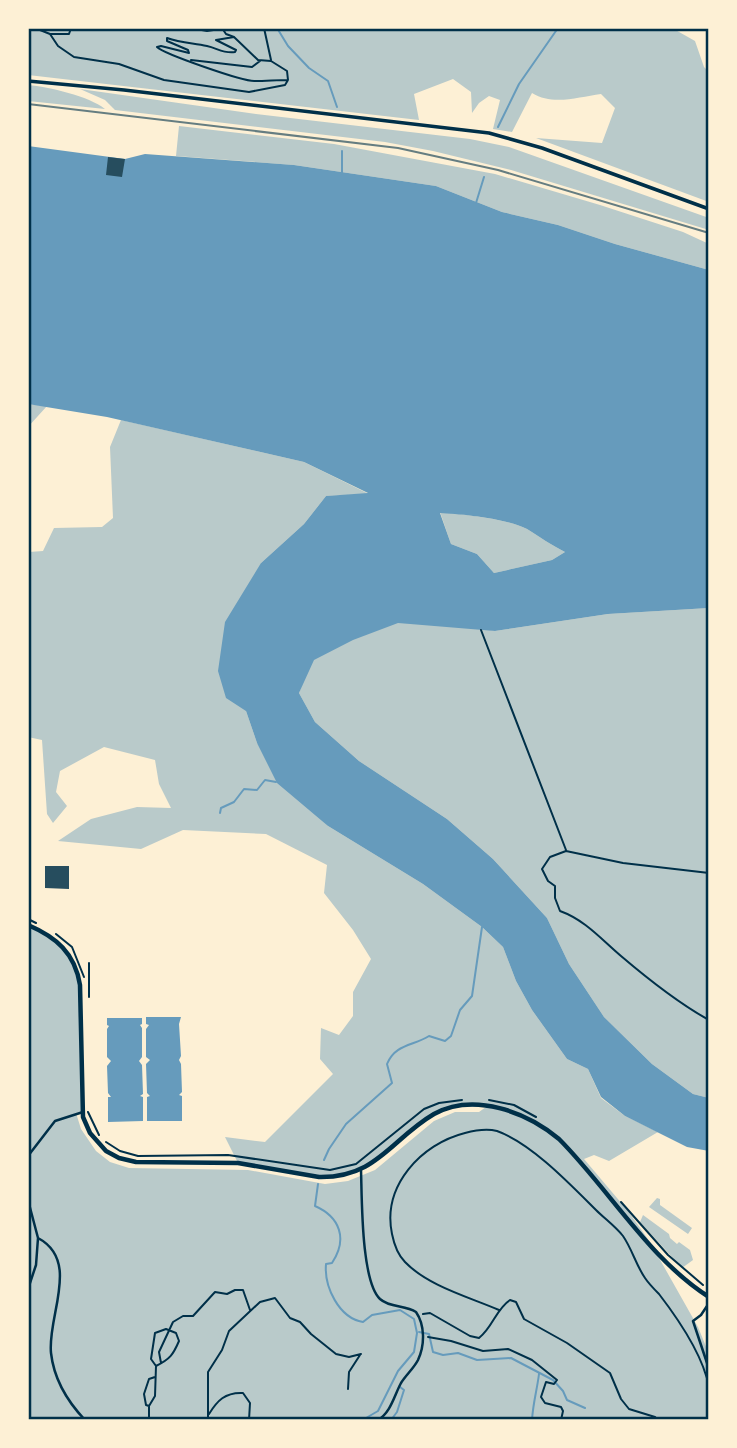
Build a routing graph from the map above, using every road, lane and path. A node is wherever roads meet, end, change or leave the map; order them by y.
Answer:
1 (35, 28) edge
2 (71, 28) edge
3 (191, 28) edge
4 (221, 28) edge
5 (264, 28) edge
6 (50, 34) junction
7 (234, 37) junction
8 (187, 59) junction
9 (261, 60) junction
10 (271, 61) junction
11 (288, 80) junction
12 (28, 81) edge
13 (709, 209) edge
14 (481, 630) dead end
15 (566, 851) junction
16 (709, 873) edge
17 (28, 925) edge
18 (89, 963) dead end
19 (89, 997) dead end
20 (709, 1020) edge
21 (463, 1100) dead end
22 (486, 1100) dead end
23 (88, 1107) dead end
24 (83, 1112) junction
25 (537, 1117) dead end
26 (28, 1157) edge
27 (361, 1170) junction
28 (28, 1200) edge
29 (622, 1203) dead end
30 (38, 1238) junction
31 (704, 1287) dead end
32 (28, 1289) edge
33 (709, 1297) edge
34 (709, 1303) edge
35 (250, 1310) junction
36 (499, 1310) junction
37 (419, 1316) junction
38 (170, 1330) junction
39 (427, 1337) dead end
40 (161, 1363) junction
41 (156, 1366) junction
42 (709, 1369) edge
43 (155, 1377) junction
44 (709, 1387) edge
45 (348, 1389) dead end
46 (149, 1406) junction
47 (208, 1415) junction
48 (85, 1420) edge
49 (149, 1420) edge
50 (208, 1420) edge
51 (249, 1420) edge
52 (378, 1420) edge
53 (561, 1420) edge
54 (658, 1420) edge

1 - 6 path
2 - 6 path
3 - 4 path
4 - 7 path
5 - 10 path
6 - 11 path
7 - 8 path
7 - 9 path
8 - 9 path
8 - 11 path
9 - 10 path
10 - 11 path
12 - 13 street
14 - 15 path
15 - 16 path
15 - 20 path
17 - 24 main road
18 - 19 street
21 - 23 path
22 - 25 path
24 - 26 street
24 - 27 main road
27 - 33 main road
27 - 37 street
28 - 30 street
29 - 31 path
30 - 32 street
30 - 48 street
34 - 42 street
35 - 38 path
35 - 45 path
35 - 47 path
36 - 37 path
36 - 44 path
36 - 54 path
37 - 52 street
38 - 40 path
38 - 40 path
38 - 41 path
39 - 53 path
40 - 41 path
41 - 43 path
43 - 46 path
43 - 46 path
46 - 49 path
47 - 50 path
47 - 51 path

